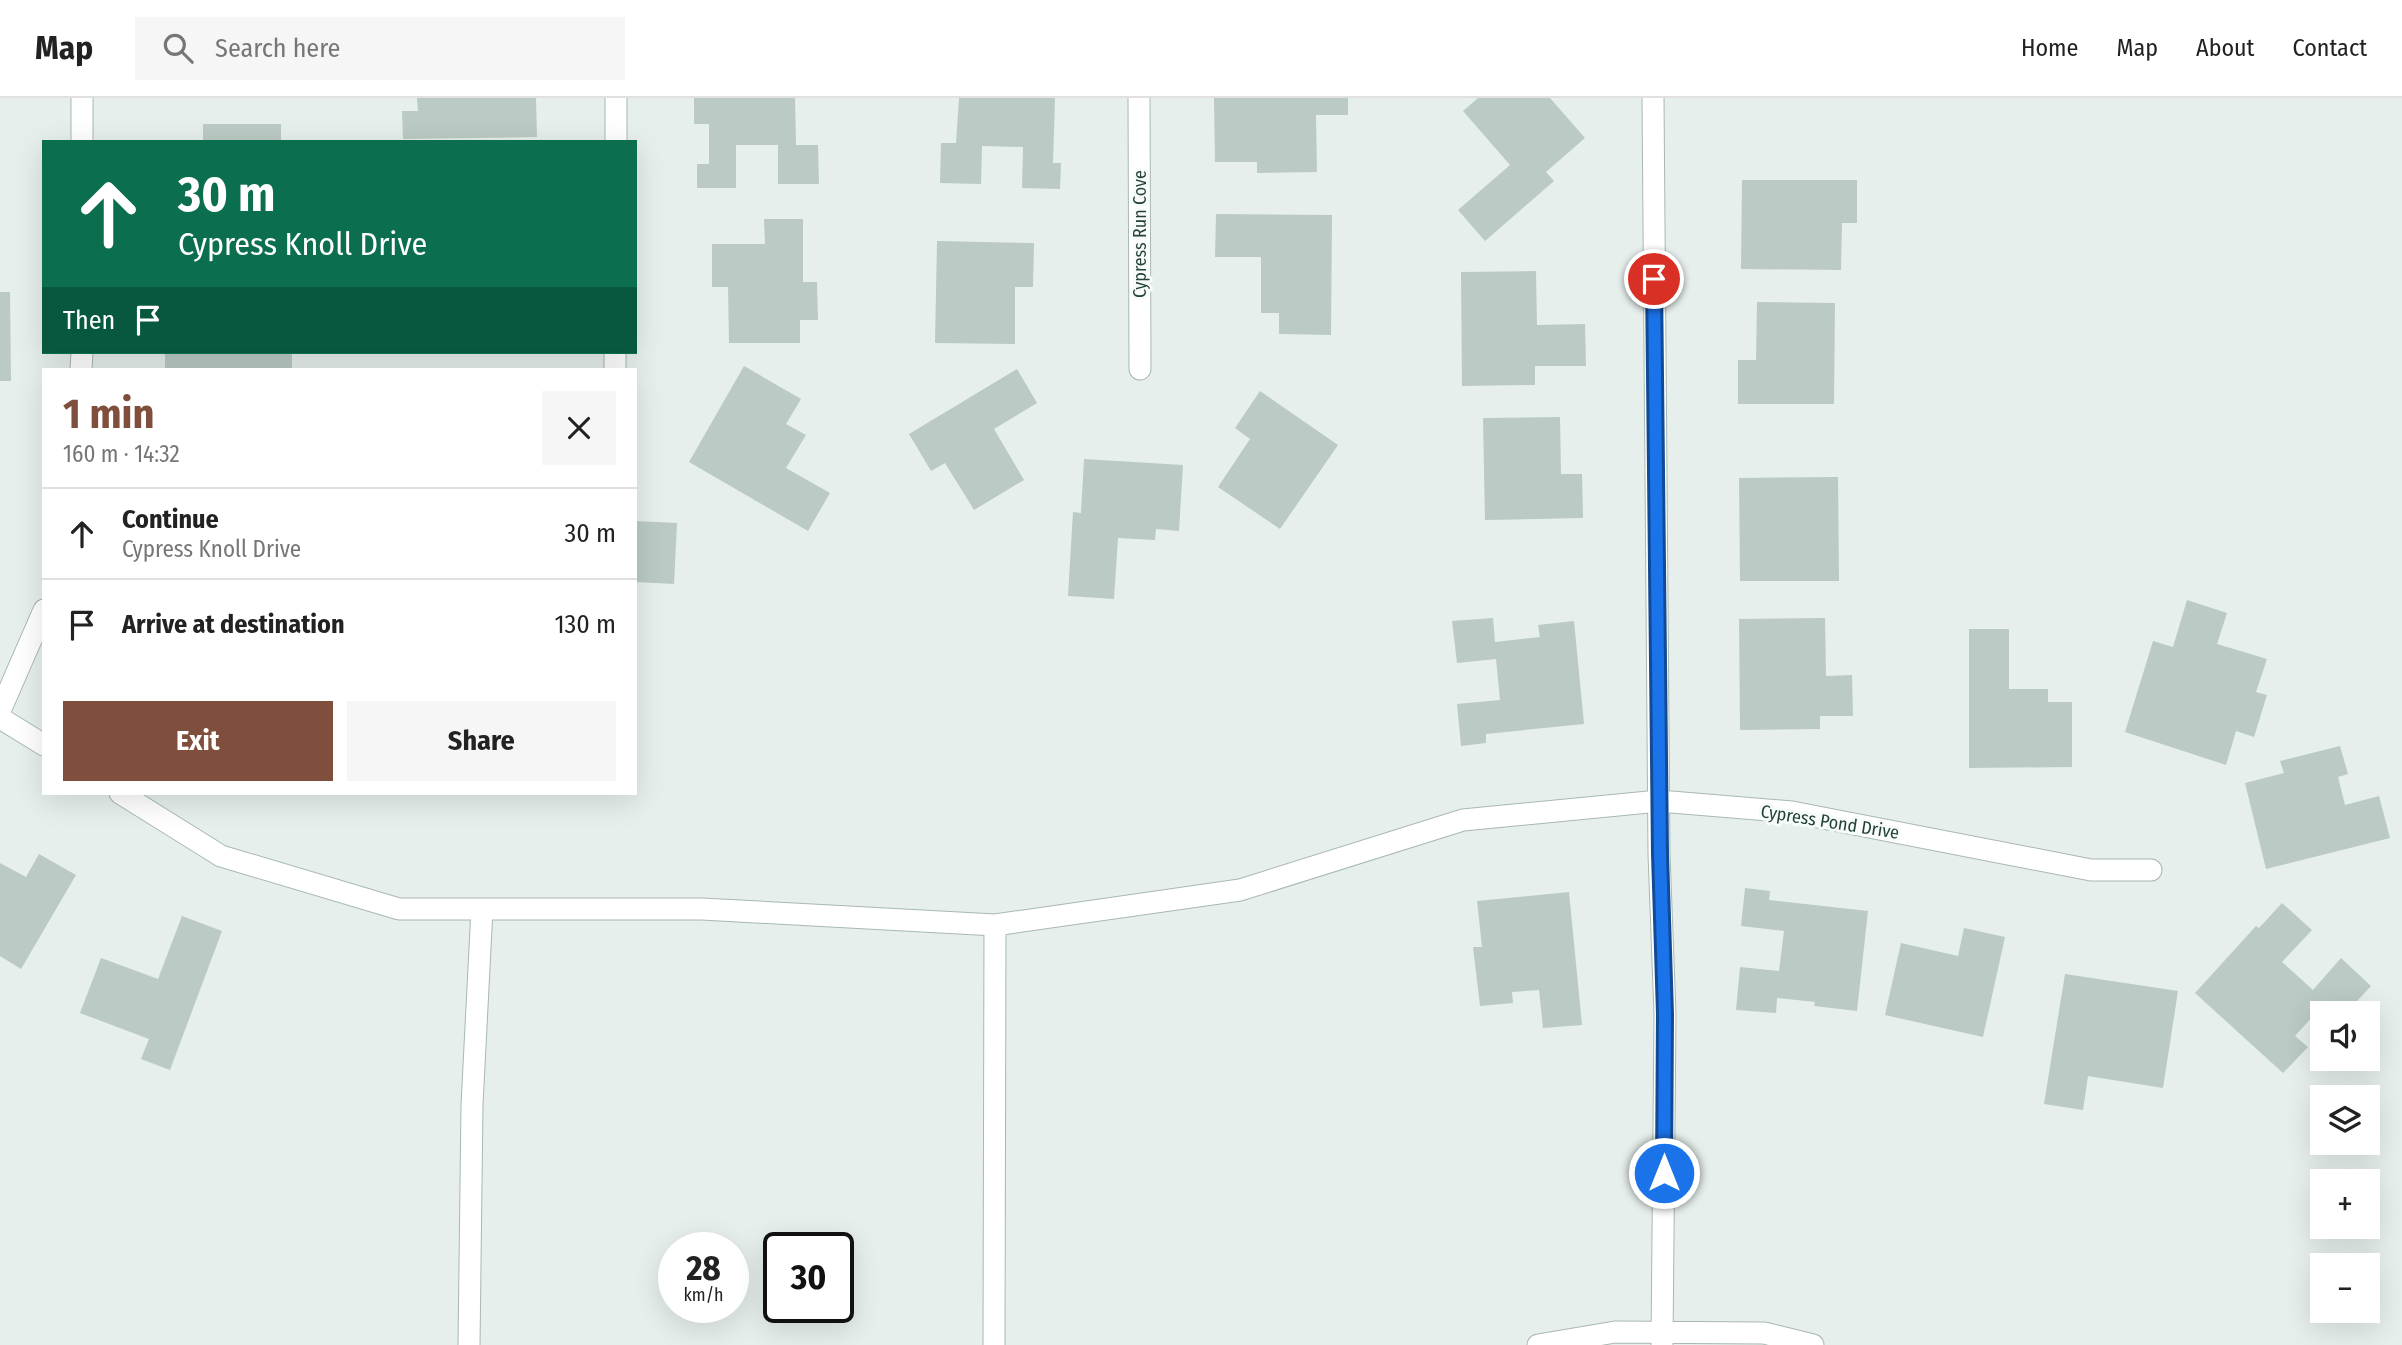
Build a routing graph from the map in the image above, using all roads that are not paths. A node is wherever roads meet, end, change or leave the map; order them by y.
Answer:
1 (82, 98) edge
2 (616, 98) edge
3 (1139, 98) edge
4 (1653, 98) edge
5 (82, 140) edge
6 (616, 140) edge
7 (1140, 369) dead end
8 (42, 615) edge
9 (0, 711) edge
10 (0, 718) edge
11 (42, 744) edge
12 (123, 795) edge
13 (1659, 802) junction
14 (2151, 870) dead end
15 (482, 909) junction
16 (995, 925) junction
17 (1662, 1339) edge
18 (469, 1345) edge
19 (994, 1345) edge
20 (1538, 1345) edge
21 (1813, 1345) edge

1 - 5 street
2 - 6 street
3 - 7 street, Cypress Run Cove
4 - 13 street
8 - 9 street
10 - 11 street
12 - 15 street, Cypress Pond Drive
13 - 14 street, Cypress Pond Drive
13 - 16 street, Cypress Pond Drive
13 - 17 street
15 - 16 street, Cypress Pond Drive
15 - 18 street
16 - 19 street
17 - 20 street
17 - 21 street

